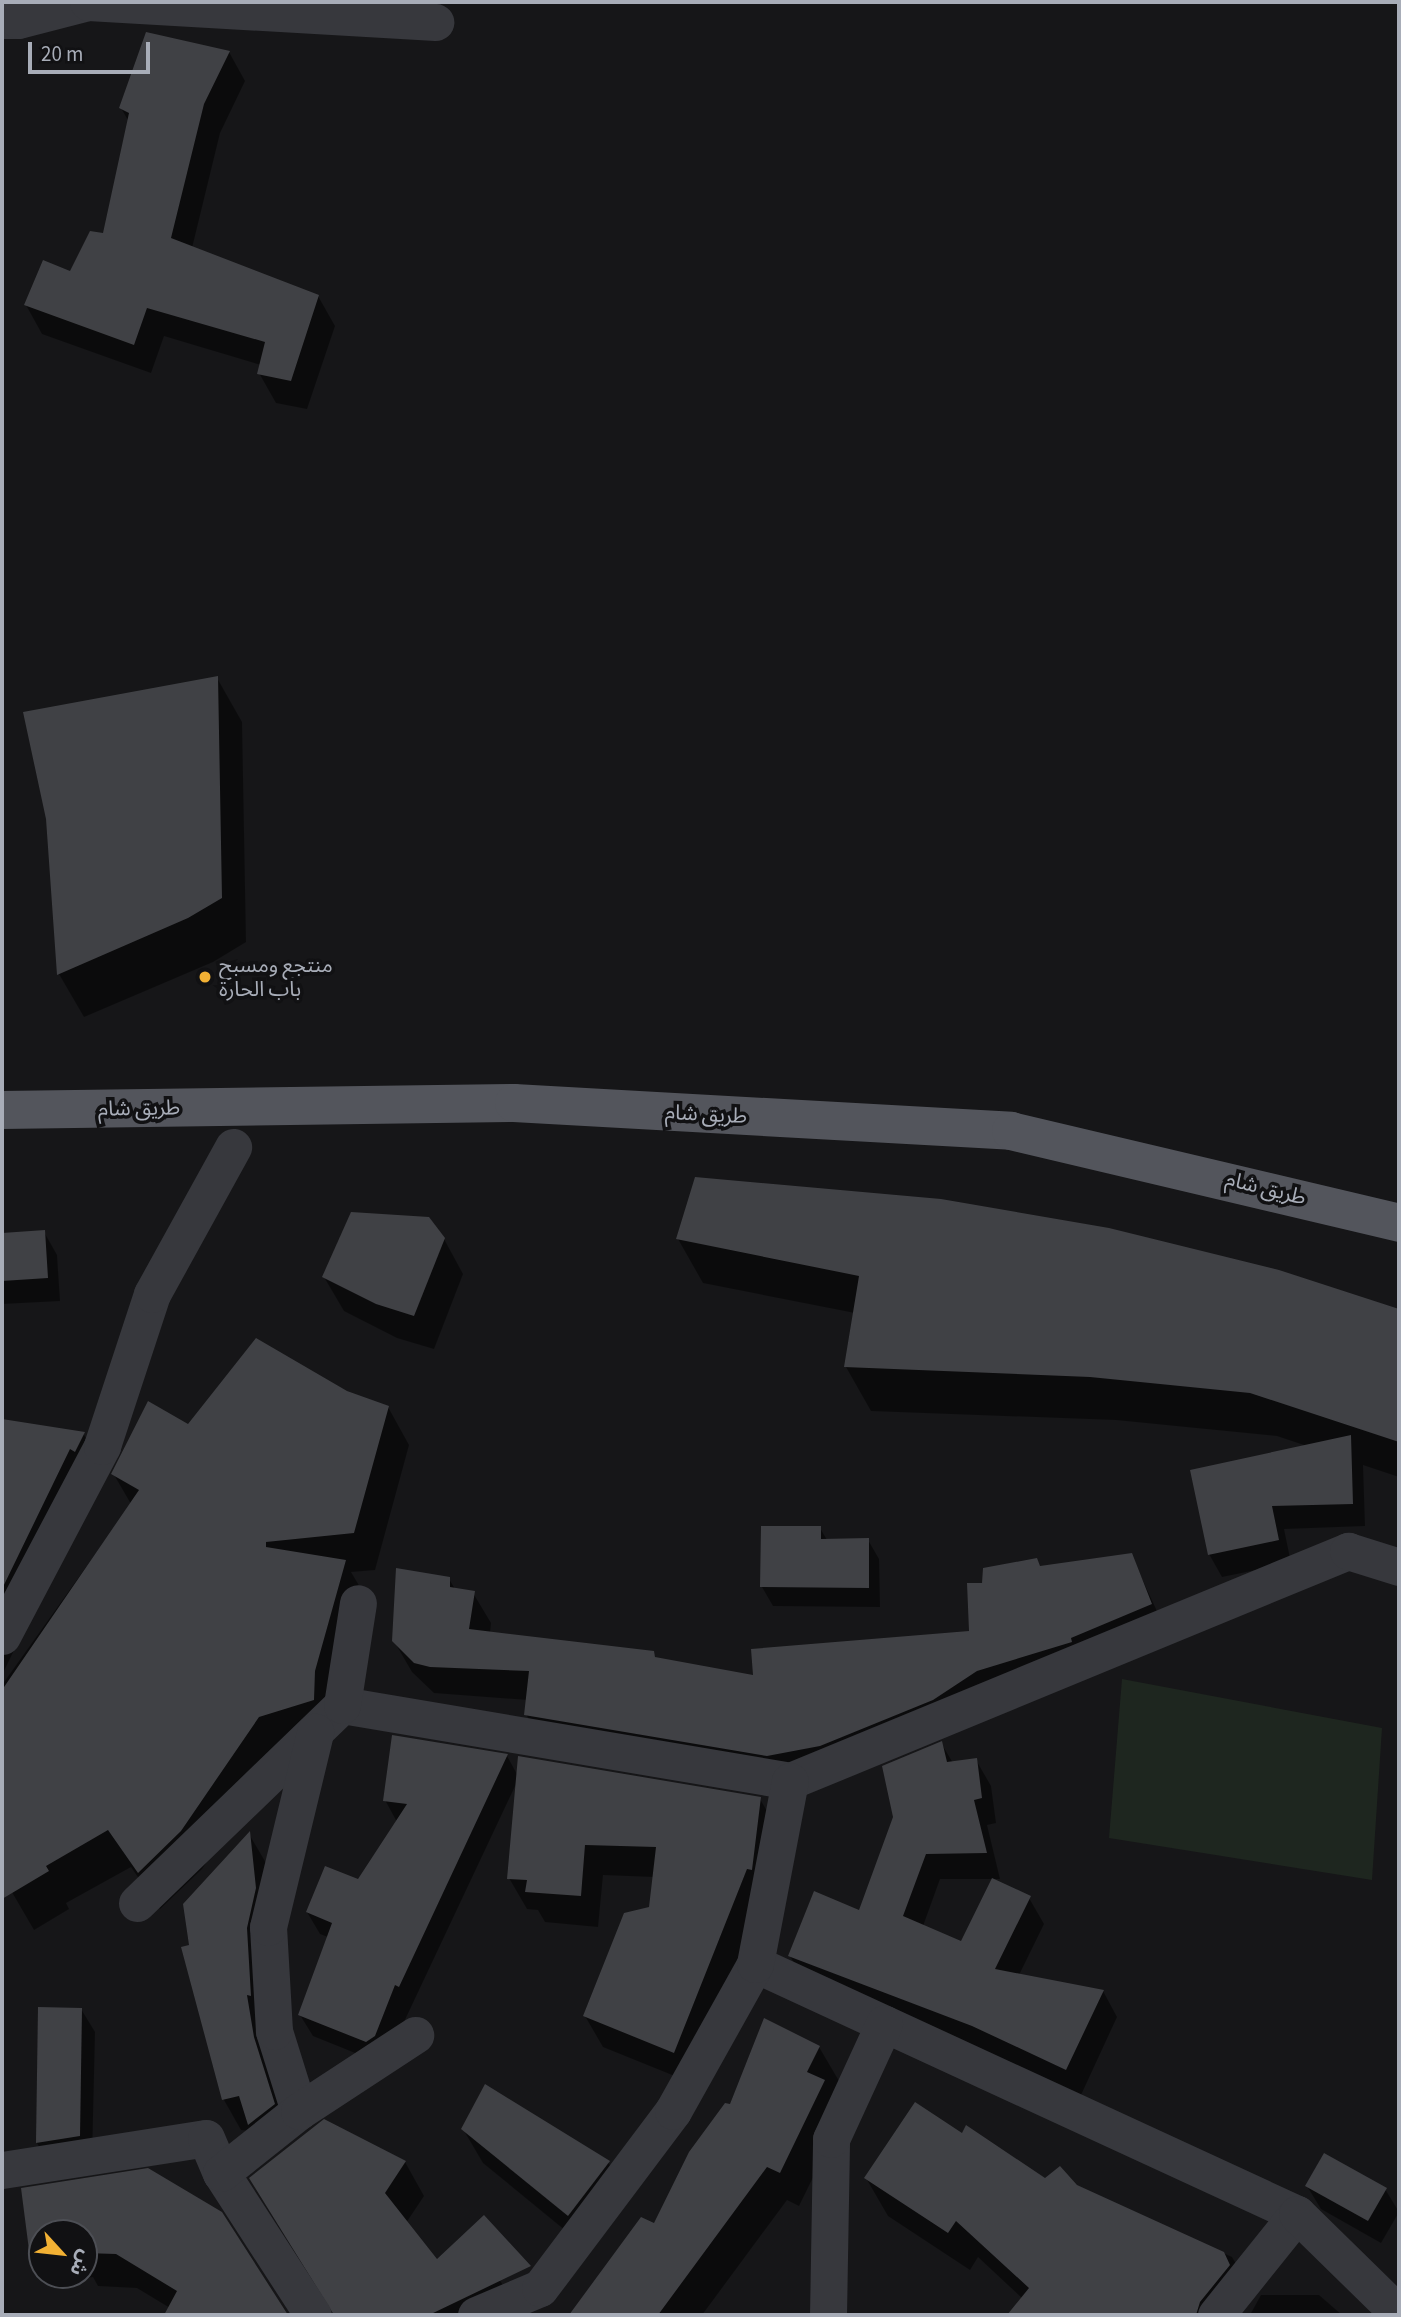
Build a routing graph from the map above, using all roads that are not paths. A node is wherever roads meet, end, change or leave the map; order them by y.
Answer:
1 (2, 20) edge
2 (435, 22) dead end
3 (2, 1110) edge
4 (233, 1147) dead end
5 (1399, 1223) edge
6 (1399, 1567) edge
7 (358, 1603) dead end
8 (2, 1636) edge
9 (342, 1704) junction
10 (315, 1732) junction
11 (790, 1781) junction
12 (137, 1903) dead end
13 (755, 1964) junction
14 (884, 2024) junction
15 (415, 2035) dead end
16 (299, 2111) junction
17 (2, 2170) edge
18 (221, 2173) junction
19 (1297, 2214) junction
20 (1399, 2314) edge
21 (313, 2315) edge
22 (476, 2315) edge
23 (828, 2315) edge
24 (1216, 2315) edge

1 - 2 street
3 - 5 main road, طريق شام
4 - 8 street
6 - 11 street
7 - 9 street
9 - 10 street
9 - 11 street
10 - 12 street
10 - 16 street
11 - 13 street
13 - 14 street
13 - 22 street
14 - 19 street
14 - 23 street
15 - 16 street
16 - 18 street
17 - 18 street
18 - 21 street
19 - 20 street
19 - 24 street

